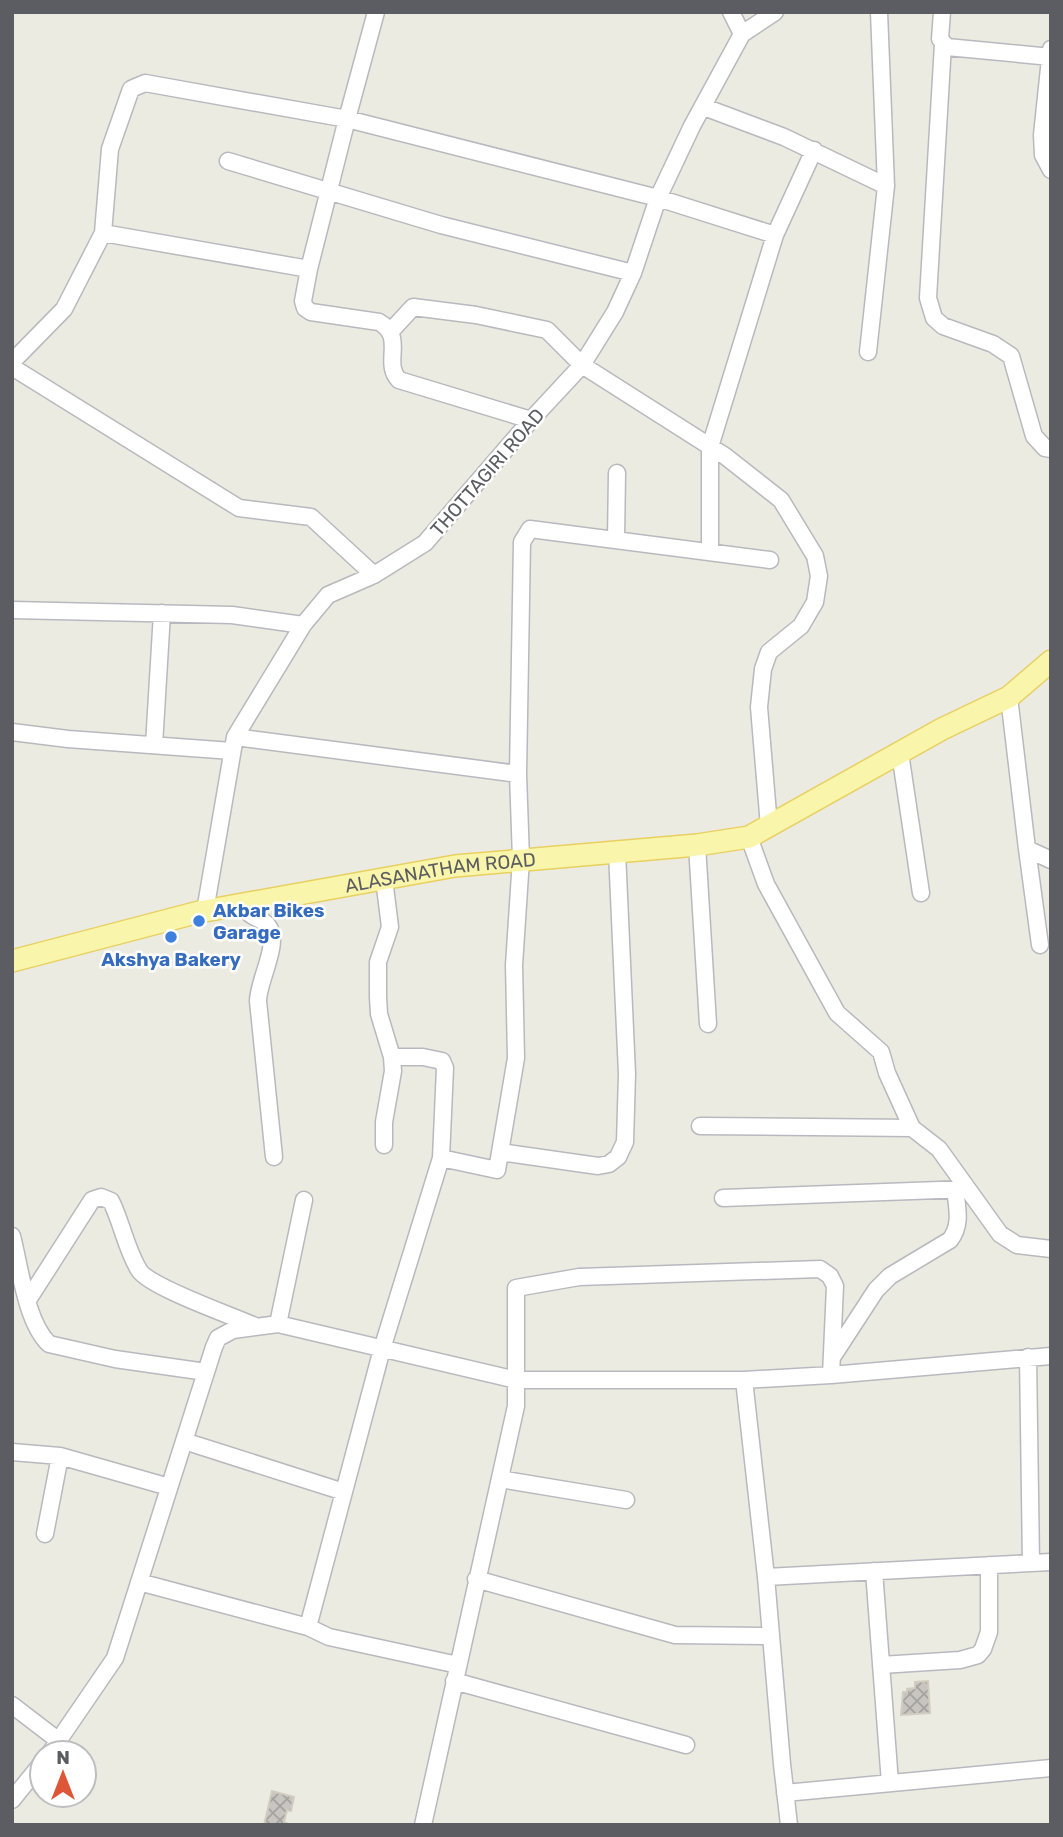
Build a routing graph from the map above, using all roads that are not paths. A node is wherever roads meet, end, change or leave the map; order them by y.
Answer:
1 (376, 12) edge
2 (731, 12) edge
3 (775, 12) edge
4 (878, 12) edge
5 (942, 12) edge
6 (742, 34) junction
7 (943, 44) junction
8 (1050, 54) edge
9 (704, 107) junction
10 (347, 119) junction
11 (814, 150) junction
12 (228, 161) dead end
13 (1051, 170) edge
14 (886, 186) junction
15 (329, 191) junction
16 (657, 198) junction
17 (103, 233) junction
18 (775, 236) junction
19 (309, 269) junction
20 (633, 272) junction
21 (390, 332) junction
22 (868, 352) dead end
23 (12, 365) edge
24 (582, 365) junction
25 (531, 420) junction
26 (710, 447) junction
27 (1051, 449) edge
28 (617, 473) dead end
29 (615, 539) junction
30 (710, 551) junction
31 (770, 560) dead end
32 (374, 575) junction
33 (12, 610) edge
34 (162, 613) junction
35 (303, 625) junction
36 (1051, 661) edge
37 (1009, 697) junction
38 (12, 732) edge
39 (233, 744) junction
40 (154, 745) junction
41 (900, 753) junction
42 (518, 774) junction
43 (769, 826) junction
44 (749, 837) junction
45 (697, 845) junction
46 (1027, 849) junction
47 (617, 852) junction
48 (522, 859) junction
49 (1051, 860) edge
50 (384, 879) junction
51 (921, 893) dead end
52 (246, 904) junction
53 (205, 911) junction
54 (1040, 945) dead end
55 (12, 961) edge
56 (708, 1024) dead end
57 (392, 1057) junction
58 (700, 1126) dead end
59 (912, 1128) junction
60 (384, 1145) dead end
61 (500, 1152) junction
62 (274, 1157) dead end
63 (441, 1157) junction
64 (961, 1189) junction
65 (723, 1198) dead end
66 (304, 1199) dead end
67 (12, 1236) edge
68 (1051, 1249) edge
69 (28, 1300) junction
70 (278, 1324) junction
71 (257, 1327) junction
72 (382, 1349) junction
73 (1051, 1356) edge
74 (1028, 1357) junction
75 (831, 1367) junction
76 (206, 1372) junction
77 (516, 1380) junction
78 (744, 1380) junction
79 (184, 1441) junction
80 (12, 1452) edge
81 (60, 1456) junction
82 (500, 1479) junction
83 (169, 1487) junction
84 (344, 1492) junction
85 (626, 1500) dead end
86 (45, 1534) dead end
87 (1051, 1562) edge
88 (1031, 1563) junction
89 (989, 1565) junction
90 (874, 1572) junction
91 (766, 1577) junction
92 (477, 1579) junction
93 (139, 1582) junction
94 (308, 1628) junction
95 (771, 1636) junction
96 (881, 1665) junction
97 (456, 1673) junction
98 (12, 1705) edge
99 (47, 1739) edge
100 (60, 1739) edge
101 (686, 1745) dead end
102 (1051, 1768) edge
103 (28, 1780) edge
104 (890, 1783) junction
105 (785, 1793) junction
106 (12, 1800) edge
107 (423, 1825) edge
108 (789, 1825) edge

1 - 10 street
2 - 6 street
3 - 6 street, THOTTAGIRI ROAD
4 - 14 street
5 - 7 street
6 - 9 street, THOTTAGIRI ROAD
7 - 8 street
7 - 27 street
8 - 13 street
9 - 11 street
9 - 16 street, THOTTAGIRI ROAD
10 - 15 street
10 - 16 street
10 - 17 street
11 - 14 street
11 - 18 street
12 - 15 street
14 - 22 street
15 - 19 street
15 - 20 street
16 - 18 street
16 - 20 street, THOTTAGIRI ROAD
17 - 19 street
17 - 23 street
18 - 26 street
19 - 21 street
20 - 24 street, THOTTAGIRI ROAD
21 - 24 street
21 - 25 street
23 - 32 street
24 - 25 street, THOTTAGIRI ROAD
24 - 26 street
25 - 32 street, THOTTAGIRI ROAD
26 - 30 street
26 - 43 street
28 - 29 street
29 - 30 street
29 - 42 street
30 - 31 street
32 - 35 street, THOTTAGIRI ROAD
33 - 34 street
34 - 35 street
34 - 40 street
35 - 39 street, THOTTAGIRI ROAD
36 - 37 main road
37 - 41 main road
37 - 46 street
38 - 40 street
39 - 40 street
39 - 42 street
39 - 53 street, THOTTAGIRI ROAD
41 - 43 main road
41 - 51 street
42 - 48 street
43 - 44 main road
44 - 45 main road, ALASANATHAM ROAD
44 - 59 street
45 - 47 main road, ALASANATHAM ROAD
45 - 56 street
46 - 49 street
46 - 54 street
47 - 48 main road, ALASANATHAM ROAD
47 - 61 street
48 - 50 main road, ALASANATHAM ROAD
48 - 61 street
50 - 52 main road, ALASANATHAM ROAD
50 - 57 street
52 - 53 main road, ALASANATHAM ROAD
52 - 62 street
53 - 55 main road, ALASANATHAM ROAD
57 - 60 street
57 - 63 street
58 - 59 street
59 - 64 street
61 - 63 street
63 - 72 street
64 - 65 street
64 - 68 street
64 - 75 street
66 - 70 street
67 - 69 street
69 - 71 street
69 - 76 street
70 - 71 street
70 - 72 street
71 - 76 street
72 - 77 street
72 - 84 street
73 - 74 street
74 - 75 street
74 - 88 street
75 - 77 street
75 - 78 street
76 - 79 street
77 - 78 street
77 - 82 street
78 - 91 street
79 - 83 street
79 - 84 street
80 - 81 street
81 - 83 street
81 - 86 street
82 - 85 street
82 - 92 street
83 - 93 street
84 - 94 street
87 - 88 street
88 - 89 street
89 - 90 street
89 - 96 street
90 - 91 street
90 - 96 street
91 - 95 street
92 - 95 street
92 - 97 street
93 - 94 street
93 - 100 street
94 - 97 street
95 - 105 street
96 - 104 street
97 - 101 street
97 - 107 street
98 - 99 street
102 - 104 street
103 - 106 street
104 - 105 street
105 - 108 street

